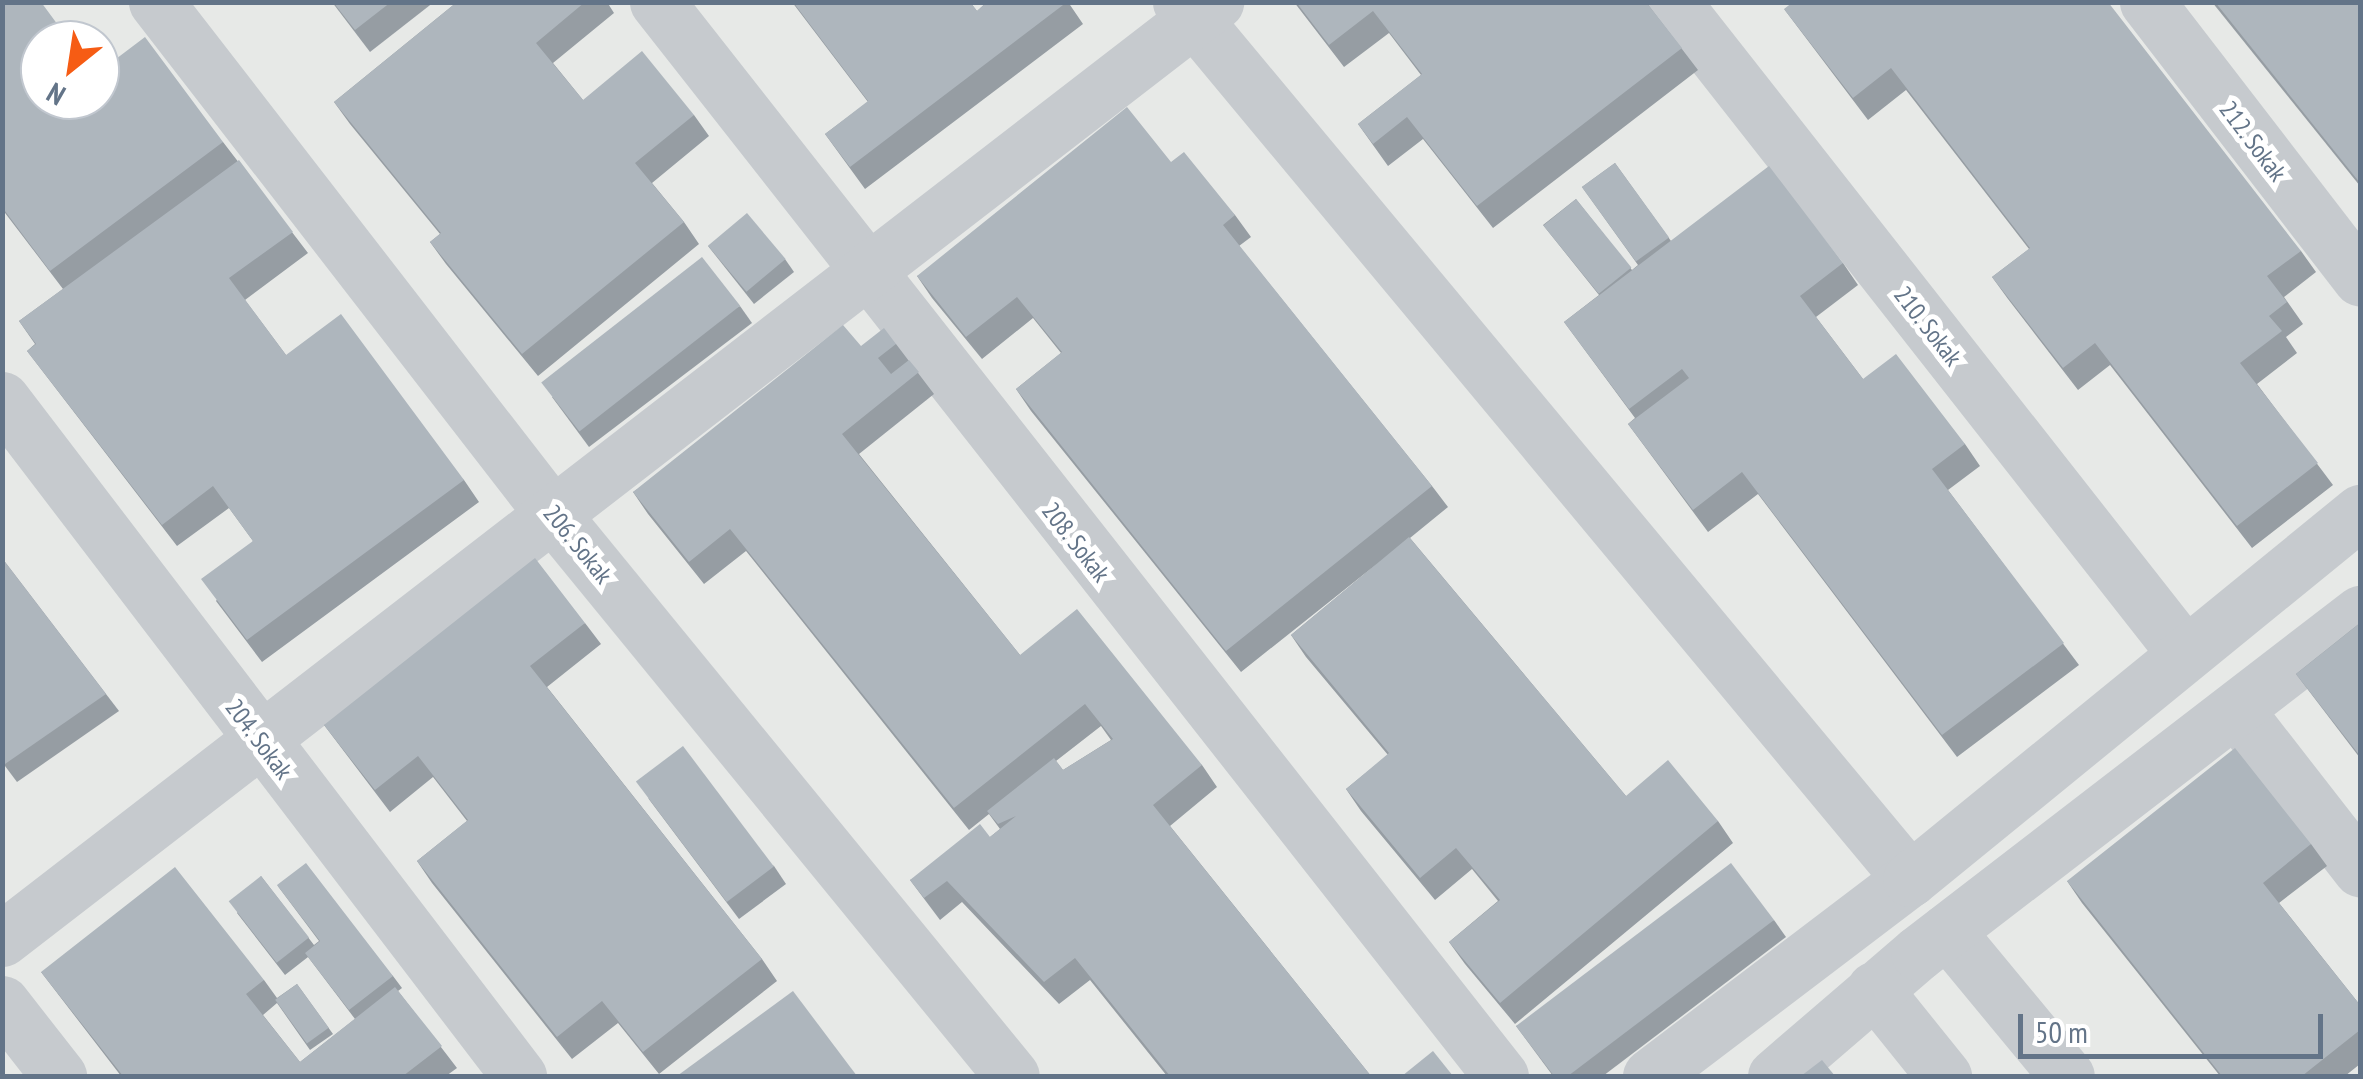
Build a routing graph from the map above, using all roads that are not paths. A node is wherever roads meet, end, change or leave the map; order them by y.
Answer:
1 (156, 2) edge
2 (657, 2) edge
3 (1673, 2) edge
4 (2147, 2) edge
5 (1197, 9) edge
6 (864, 275) junction
7 (2360, 279) edge
8 (2, 399) edge
9 (2360, 512) edge
10 (554, 516) junction
11 (2360, 613) edge
12 (2182, 650) junction
13 (2236, 710) junction
14 (256, 736) junction
15 (2360, 869) edge
16 (1910, 879) junction
17 (1947, 931) junction
18 (2, 939) edge
19 (1874, 989) junction
20 (2, 1004) edge
21 (58, 1076) edge
22 (519, 1076) edge
23 (1012, 1076) edge
24 (1501, 1076) edge
25 (1650, 1076) edge
26 (1774, 1076) edge
27 (1944, 1076) edge
28 (2067, 1076) edge

1 - 10 street, 206. Sokak
2 - 6 street, 208. Sokak
3 - 12 street, 210. Sokak
4 - 7 street, 212. Sokak
5 - 6 street
5 - 16 street
6 - 10 street
6 - 24 street, 208. Sokak
8 - 14 street, 204. Sokak
9 - 12 street
10 - 14 street
10 - 23 street, 206. Sokak
11 - 13 street
12 - 16 street
13 - 15 street
13 - 17 street
14 - 18 street
14 - 22 street, 204. Sokak
16 - 25 street
17 - 19 street
17 - 28 street
19 - 26 street
19 - 27 street
20 - 21 street

